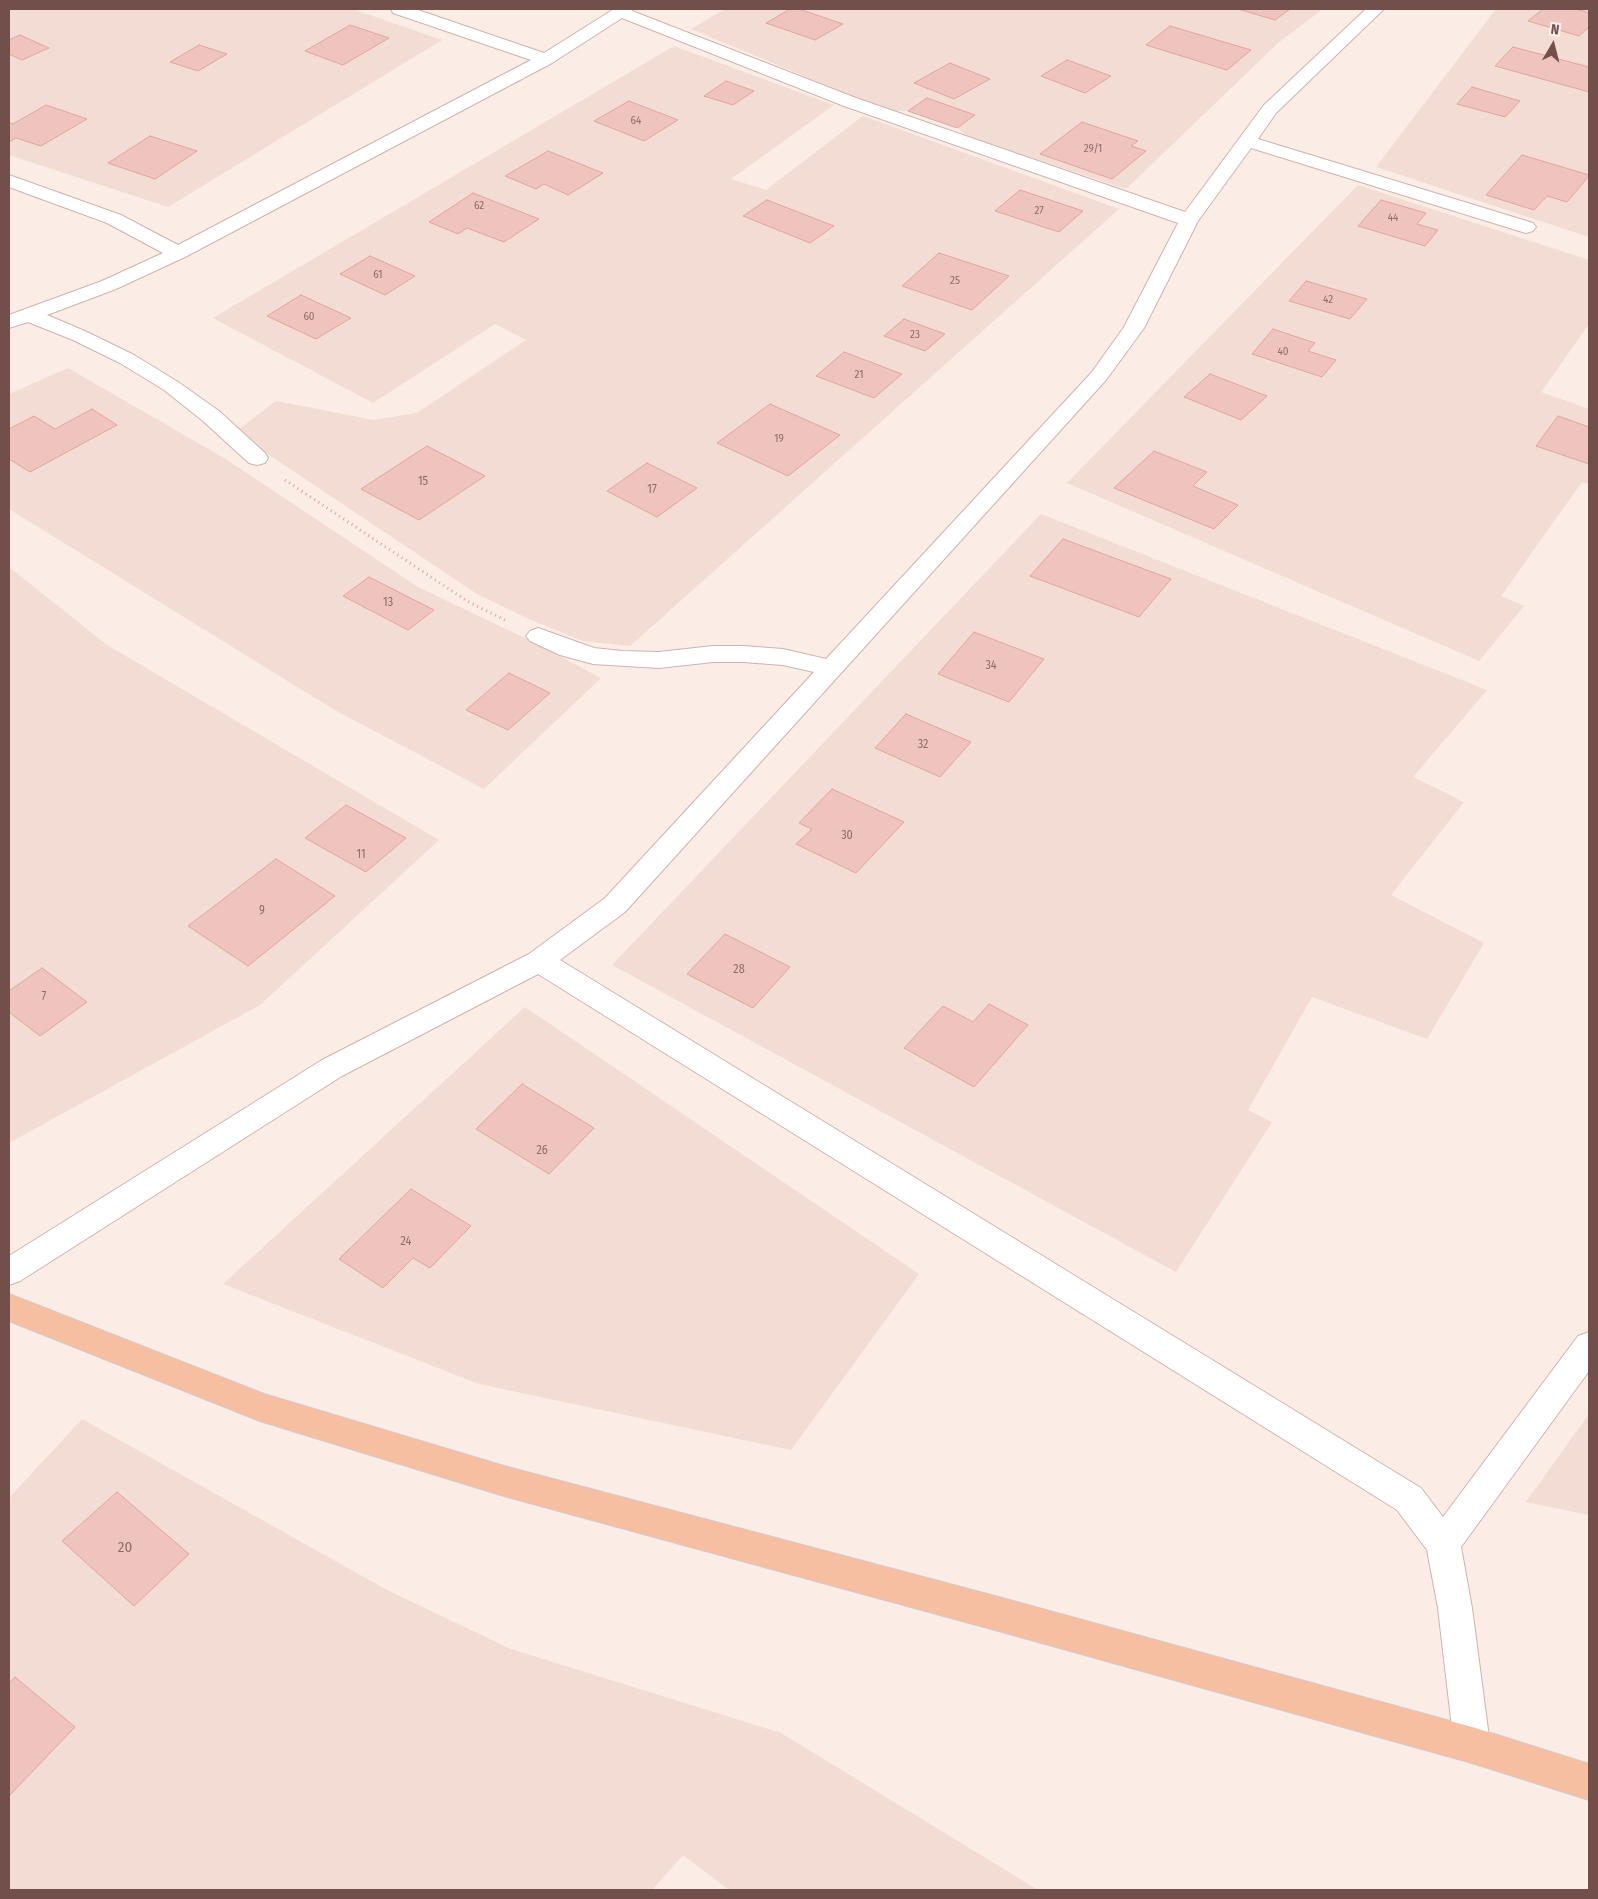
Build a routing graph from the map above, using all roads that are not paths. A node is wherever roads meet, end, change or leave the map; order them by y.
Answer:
1 (399, 9) edge
2 (1376, 9) edge
3 (623, 10) edge
4 (546, 59) junction
5 (1246, 141) junction
6 (9, 181) edge
7 (1189, 220) junction
8 (1526, 227) dead end
9 (178, 252) junction
10 (29, 315) junction
11 (9, 322) edge
12 (257, 458) road end
13 (538, 636) road end
14 (832, 668) junction
15 (540, 961) junction
16 (9, 1272) edge
17 (11, 1312) edge
18 (1589, 1346) edge
19 (1443, 1544) junction
20 (1472, 1745) junction
21 (1589, 1782) edge

1 - 4 street
2 - 5 street
3 - 4 street
3 - 7 street
4 - 9 street
5 - 7 street
5 - 8 street
6 - 9 street
7 - 14 street
9 - 10 street
10 - 11 street
10 - 12 street
13 - 14 street
14 - 15 street
15 - 16 street
15 - 19 street
17 - 20 main road
18 - 19 street
19 - 20 street
20 - 21 main road

